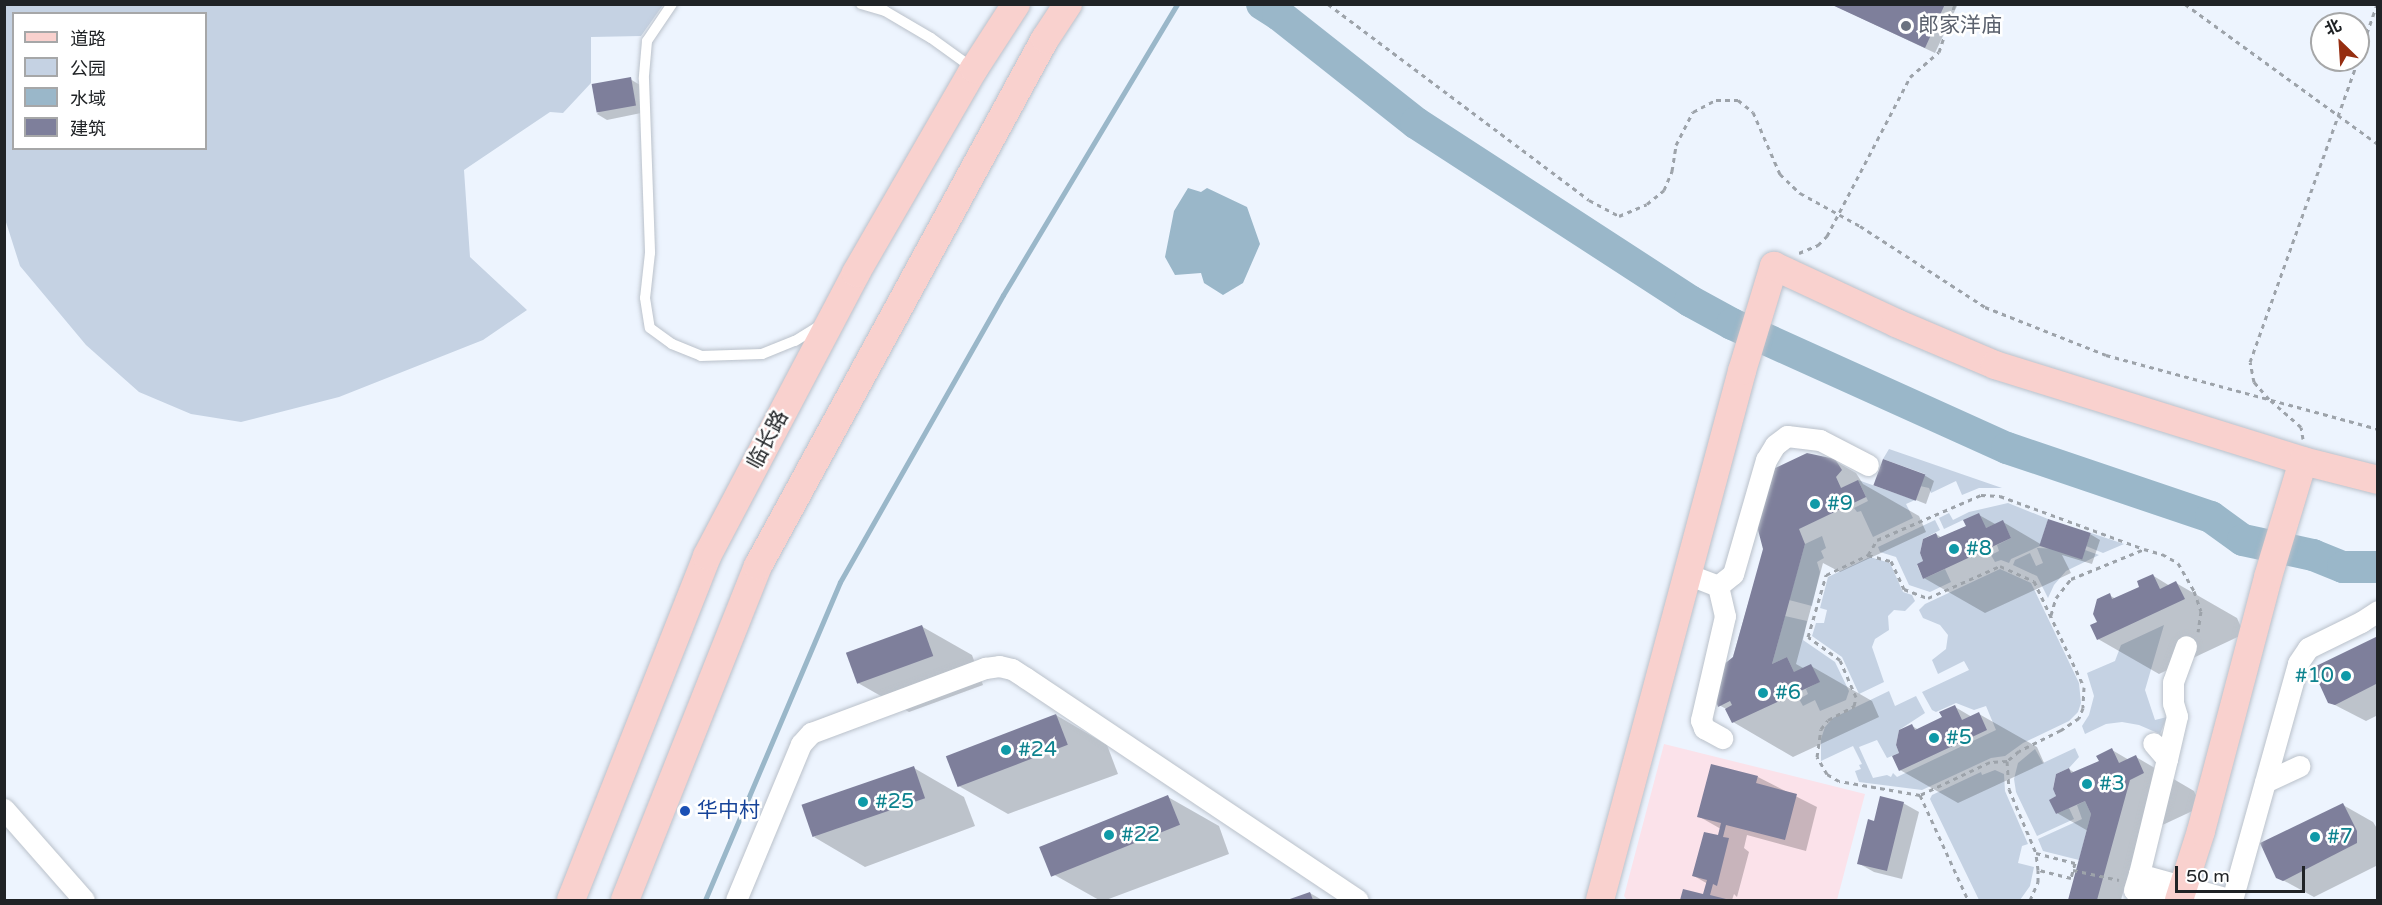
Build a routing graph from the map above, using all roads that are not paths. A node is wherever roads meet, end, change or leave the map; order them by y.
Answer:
1 (672, 4) edge
2 (861, 4) edge
3 (1016, 4) edge
4 (1068, 4) edge
5 (974, 69) junction
6 (832, 318) junction
7 (2303, 461) junction
8 (1868, 465) dead end
9 (2378, 480) edge
10 (1687, 574) junction
11 (1718, 586) junction
12 (2378, 611) edge
13 (2186, 646) road end
14 (1722, 738) dead end
15 (2300, 766) dead end
16 (2265, 782) junction
17 (4, 809) edge
18 (2135, 887) edge
19 (2177, 896) edge
20 (84, 900) edge
21 (571, 900) edge
22 (625, 900) edge
23 (736, 900) edge
24 (1358, 900) edge
25 (1600, 900) edge
26 (2232, 900) edge

1 - 6 lane
2 - 5 lane
3 - 5 main road, 临长路
4 - 22 main road
5 - 6 main road, 临长路
6 - 21 main road, 临长路
7 - 9 main road
7 - 10 main road
7 - 19 main road
8 - 11 street
10 - 11 street
10 - 25 main road
11 - 14 street
12 - 16 street
13 - 18 street
15 - 16 street
16 - 26 street
17 - 20 street
18 - 19 street
19 - 26 street
23 - 24 street

